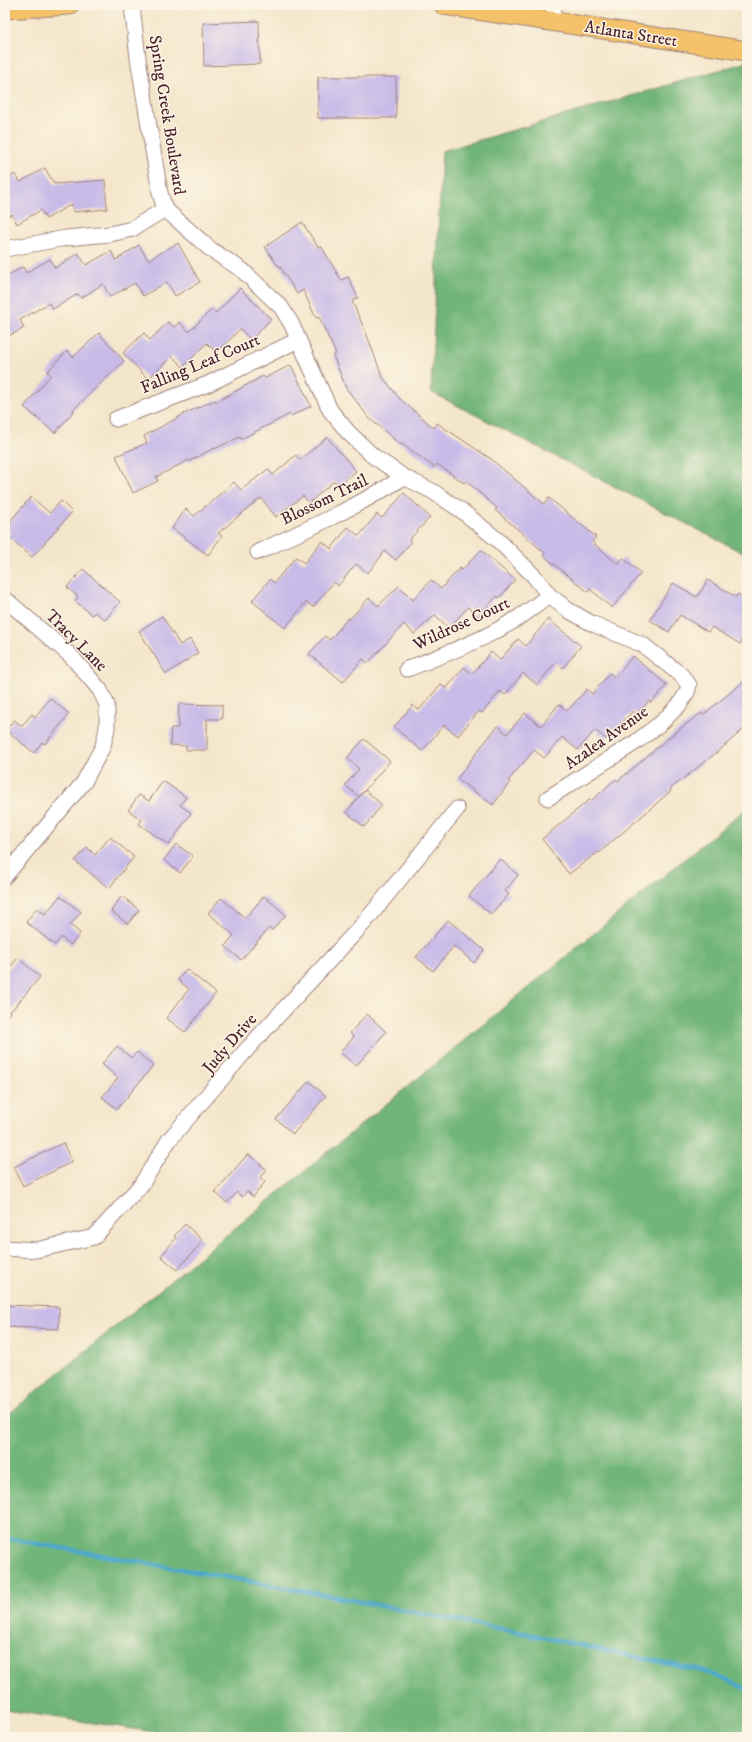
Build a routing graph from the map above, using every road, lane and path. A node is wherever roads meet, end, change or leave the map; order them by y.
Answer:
1 (69, 5) edge
2 (132, 5) edge
3 (444, 5) edge
4 (7, 8) edge
5 (553, 13) edge
6 (747, 51) edge
7 (165, 209) junction
8 (5, 249) edge
9 (298, 340) junction
10 (116, 419) dead end
11 (404, 477) junction
12 (258, 552) dead end
13 (549, 595) junction
14 (5, 599) edge
15 (407, 669) dead end
16 (682, 702) joint
17 (548, 798) dead end
18 (457, 809) dead end
19 (5, 876) edge
20 (5, 1248) edge

1 - 4 main road
2 - 7 street, Spring Creek Boulevard
3 - 5 main road, Atlanta Street
5 - 6 main road, Atlanta Street
7 - 8 street
7 - 9 street, Spring Creek Boulevard
9 - 10 street, Falling Leaf Court
9 - 11 street, Spring Creek Boulevard
11 - 12 street, Blossom Trail
11 - 13 street, Spring Creek Boulevard
13 - 15 street, Wildrose Court
13 - 16 street, Spring Creek Boulevard
14 - 19 street, Tracy Lane
16 - 17 street, Azalea Avenue
18 - 20 street, Judy Drive

